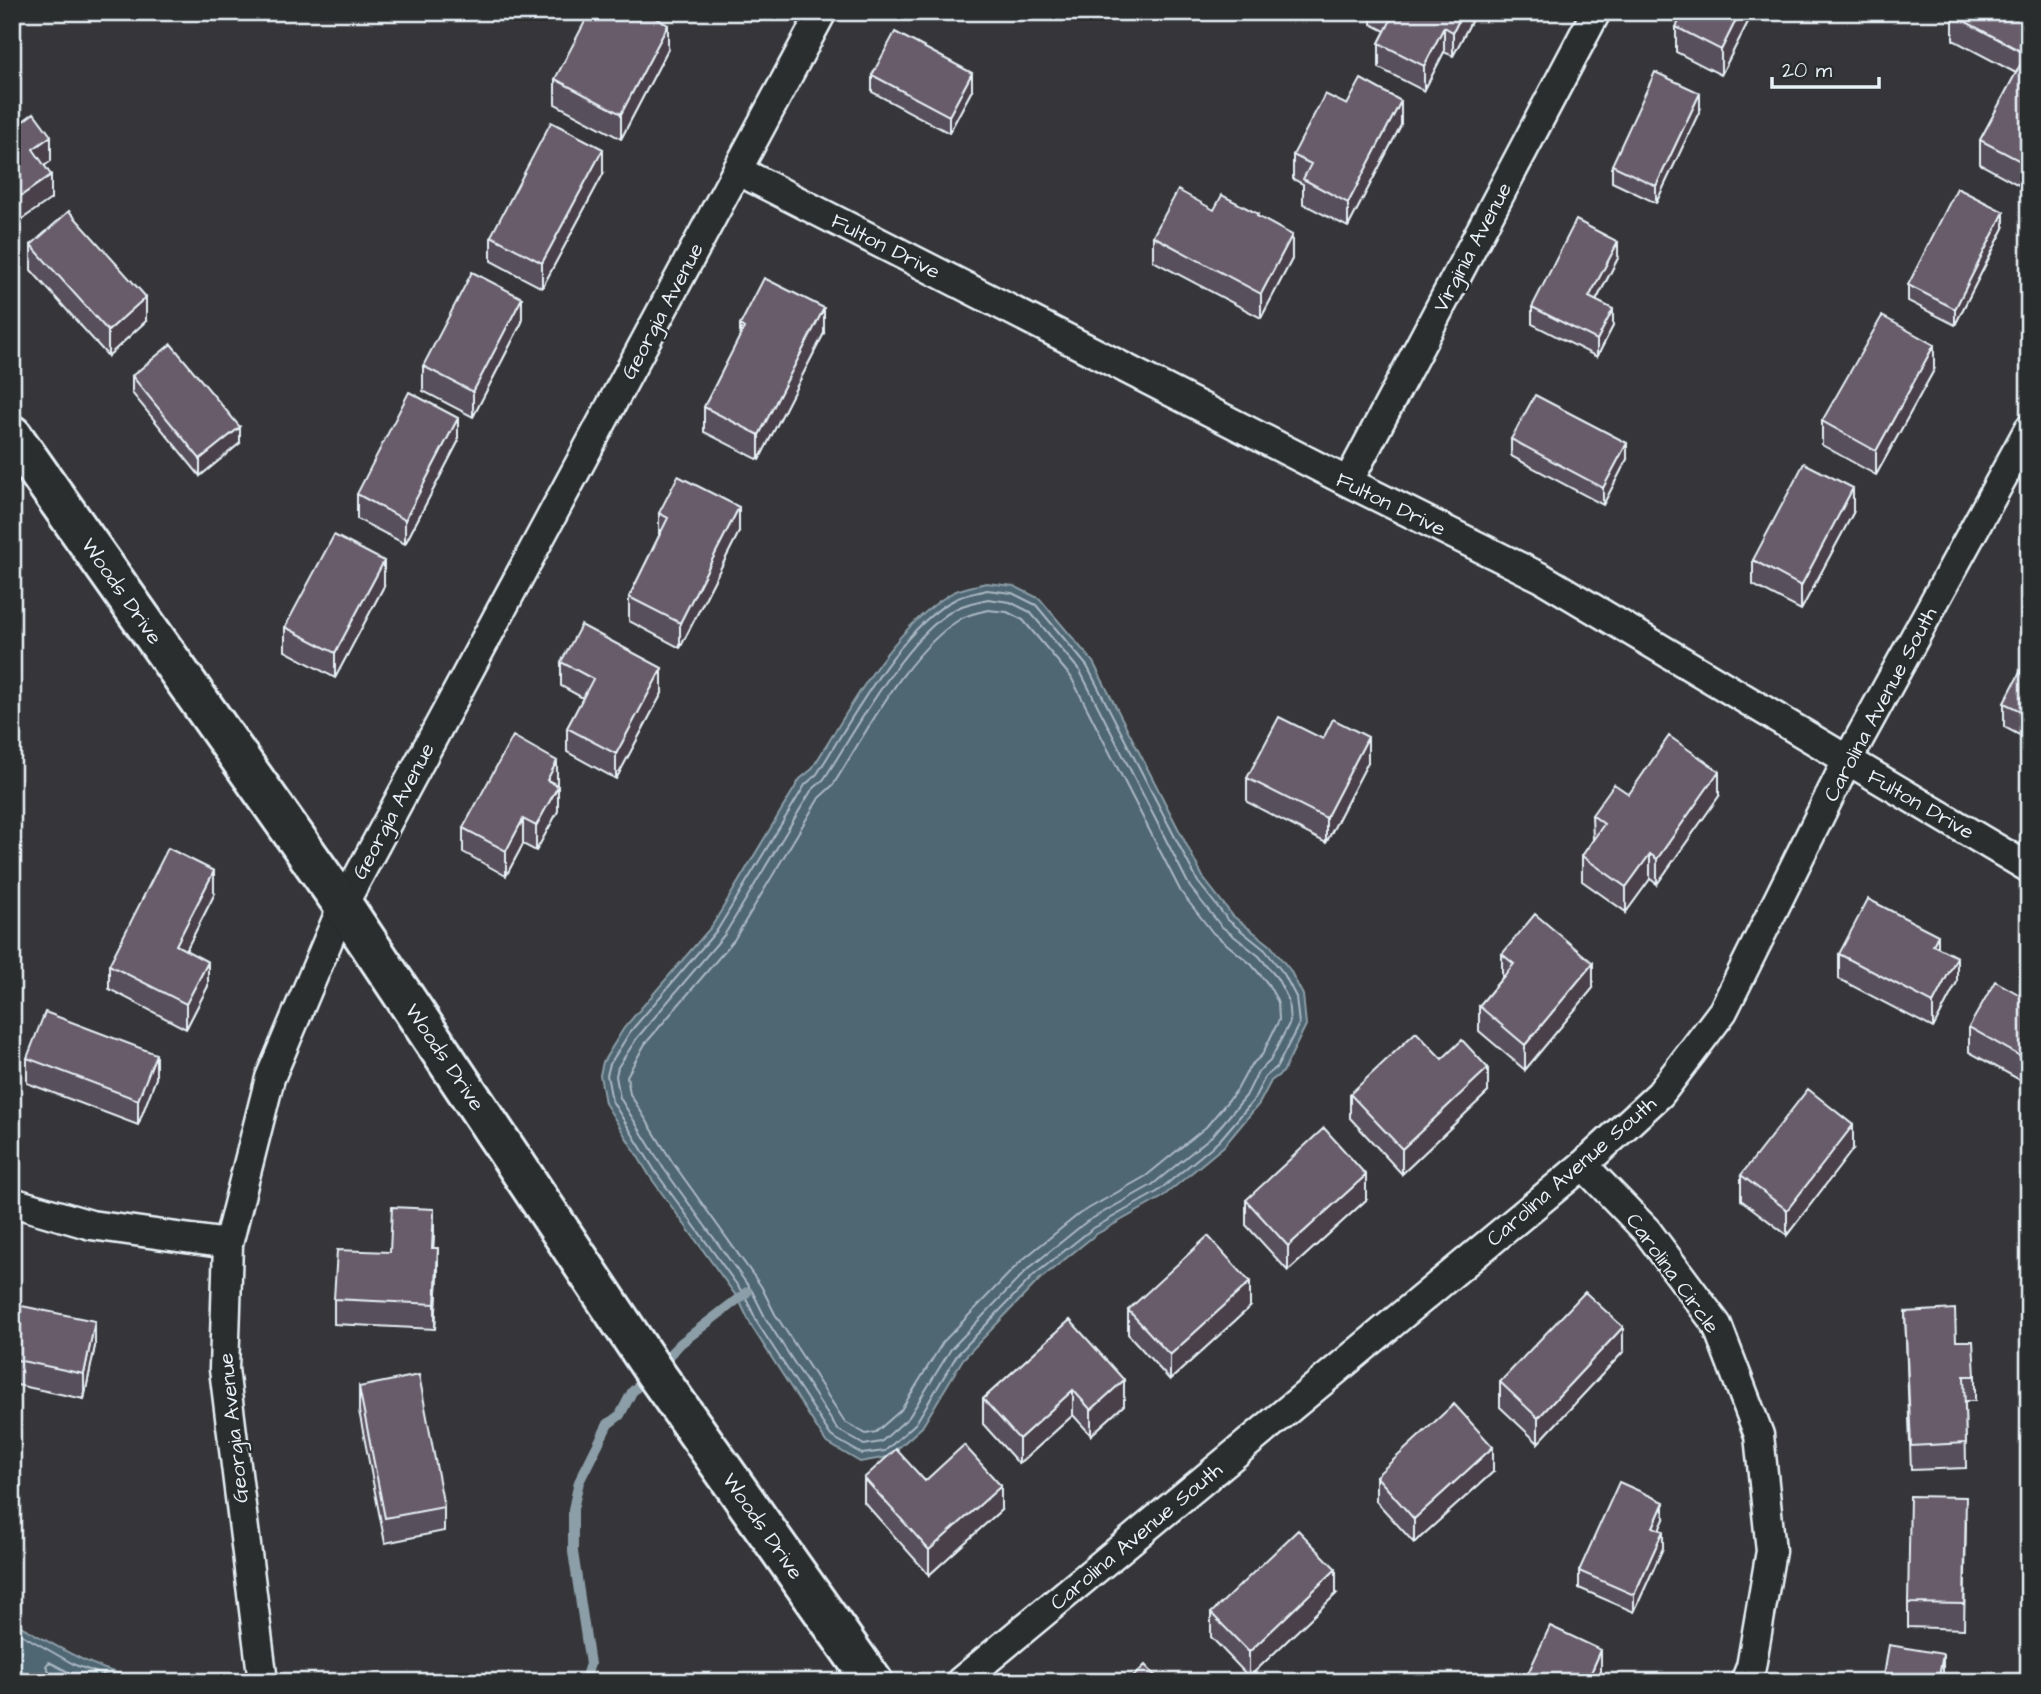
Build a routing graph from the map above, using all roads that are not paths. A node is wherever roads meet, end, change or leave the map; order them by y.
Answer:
1 (822, 12) edge
2 (1596, 12) edge
3 (737, 170) junction
4 (2029, 429) edge
5 (12, 435) edge
6 (1348, 482) junction
7 (1847, 761) junction
8 (2029, 868) edge
9 (343, 905) junction
10 (1583, 1165) junction
11 (12, 1202) edge
12 (228, 1244) junction
13 (263, 1678) edge
14 (873, 1682) edge
15 (960, 1682) edge
16 (1745, 1682) edge

1 - 3 street, Georgia Avenue
2 - 6 street, Virginia Avenue
3 - 6 street, Fulton Drive
3 - 9 street, Georgia Avenue
4 - 7 street, Carolina Avenue South
5 - 9 street, Woods Drive
6 - 7 street, Fulton Drive
7 - 8 street, Fulton Drive
7 - 10 street, Carolina Avenue South
9 - 12 street, Georgia Avenue
9 - 14 street, Woods Drive
10 - 15 street, Carolina Avenue South
10 - 16 street, Carolina Circle
11 - 12 street
12 - 13 street, Georgia Avenue

